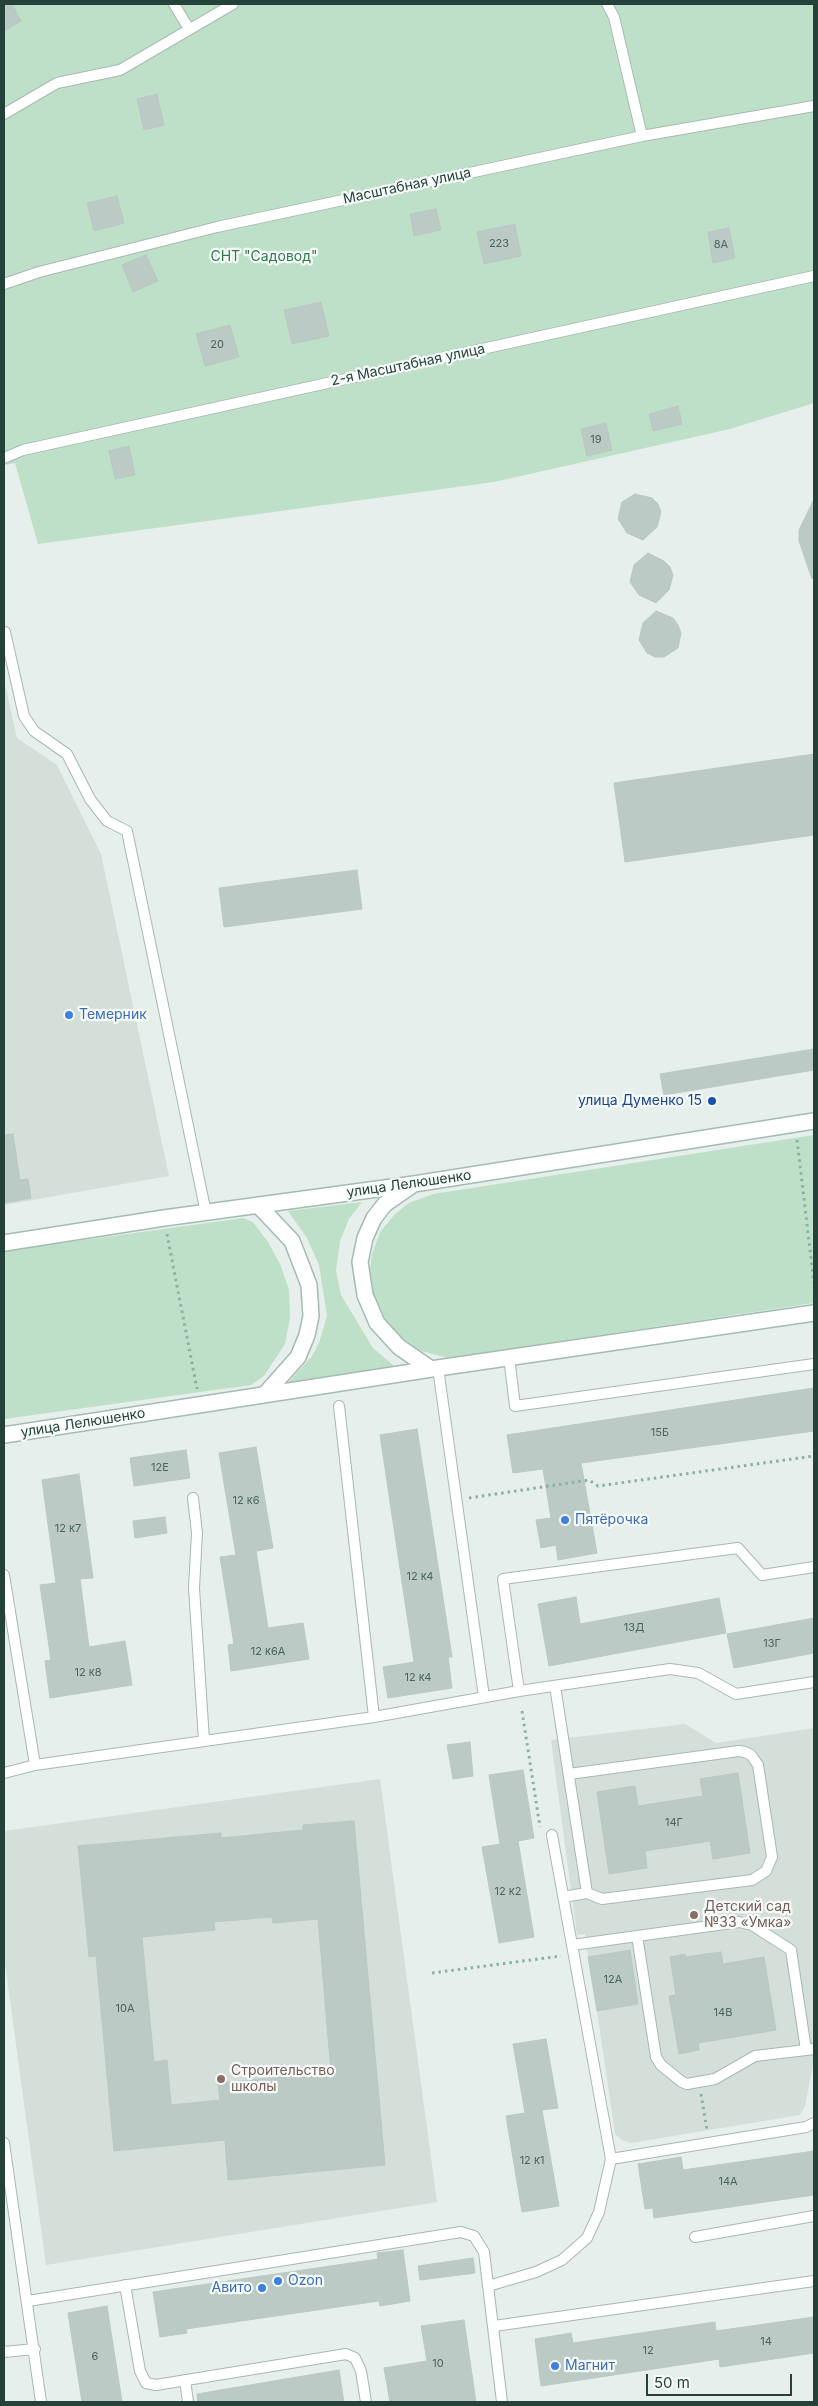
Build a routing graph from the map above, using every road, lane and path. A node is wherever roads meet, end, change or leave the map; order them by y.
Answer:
1 (174, 4) edge
2 (233, 4) edge
3 (607, 4) edge
4 (190, 29) junction
5 (814, 106) edge
6 (4, 114) edge
7 (642, 136) junction
8 (814, 276) edge
9 (4, 284) edge
10 (4, 458) edge
11 (5, 632) dead end
12 (814, 1121) edge
13 (795, 1124) junction
14 (414, 1184) junction
15 (258, 1205) junction
16 (206, 1212) junction
17 (164, 1218) junction
18 (4, 1244) edge
19 (814, 1283) edge
20 (814, 1313) edge
21 (508, 1357) junction
22 (814, 1364) edge
23 (434, 1368) junction
24 (266, 1394) junction
25 (200, 1404) junction
26 (339, 1406) dead end
27 (4, 1435) edge
28 (814, 1456) edge
29 (193, 1498) dead end
30 (456, 1500) junction
31 (814, 1567) edge
32 (4, 1575) edge
33 (814, 1682) edge
34 (555, 1686) junction
35 (519, 1691) junction
36 (484, 1697) junction
37 (522, 1710) dead end
38 (374, 1717) junction
39 (204, 1740) junction
40 (36, 1765) junction
41 (4, 1773) edge
42 (569, 1774) junction
43 (552, 1836) joint
44 (588, 1893) junction
45 (563, 1897) junction
46 (637, 1936) junction
47 (572, 1949) junction
48 (432, 1973) dead end
49 (810, 2050) edge
50 (699, 2082) junction
51 (814, 2123) edge
52 (4, 2143) edge
53 (710, 2143) junction
54 (611, 2159) junction
55 (814, 2216) edge
56 (695, 2237) dead end
57 (814, 2281) edge
58 (126, 2286) junction
59 (488, 2286) junction
60 (28, 2301) junction
61 (494, 2326) junction
62 (35, 2349) junction
63 (4, 2352) edge
64 (185, 2380) junction
65 (42, 2402) edge
66 (188, 2402) edge
67 (366, 2402) edge
68 (502, 2402) edge

1 - 4 lane
2 - 4 lane
3 - 7 lane
4 - 6 lane
5 - 7 lane, Масштабная улица
7 - 9 lane, Масштабная улица
8 - 10 lane, 2-я Масштабная улица
11 - 16 lane
12 - 13 street, улица Лелюшенко
13 - 14 street, улица Лелюшенко
13 - 19 path
14 - 15 street, улица Лелюшенко
14 - 23 street
15 - 16 street, улица Лелюшенко
15 - 24 street
16 - 17 street, улица Лелюшенко
17 - 18 street, улица Лелюшенко
17 - 25 path
20 - 21 street, улица Лелюшенко
21 - 22 lane
21 - 23 street, улица Лелюшенко
23 - 24 street, улица Лелюшенко
23 - 30 lane
24 - 25 street, улица Лелюшенко
25 - 27 street, улица Лелюшенко
26 - 38 lane
28 - 30 path
29 - 39 lane
30 - 36 lane
31 - 35 lane
32 - 40 lane
33 - 34 lane
34 - 35 lane
34 - 42 lane
35 - 36 lane
36 - 38 lane
37 - 43 path
38 - 39 lane
39 - 40 lane
40 - 41 lane
42 - 44 lane
42 - 44 lane
43 - 45 lane
44 - 45 lane
45 - 47 lane
46 - 47 lane
46 - 49 lane
46 - 50 lane
47 - 48 path
47 - 54 lane
49 - 50 lane
50 - 53 path
51 - 53 lane
52 - 60 lane
53 - 54 lane
54 - 59 lane
55 - 56 lane
57 - 61 lane
58 - 59 lane
58 - 60 lane
58 - 64 lane
59 - 61 lane
60 - 62 lane
61 - 68 lane
62 - 63 lane
62 - 65 lane
64 - 66 lane
64 - 67 lane

